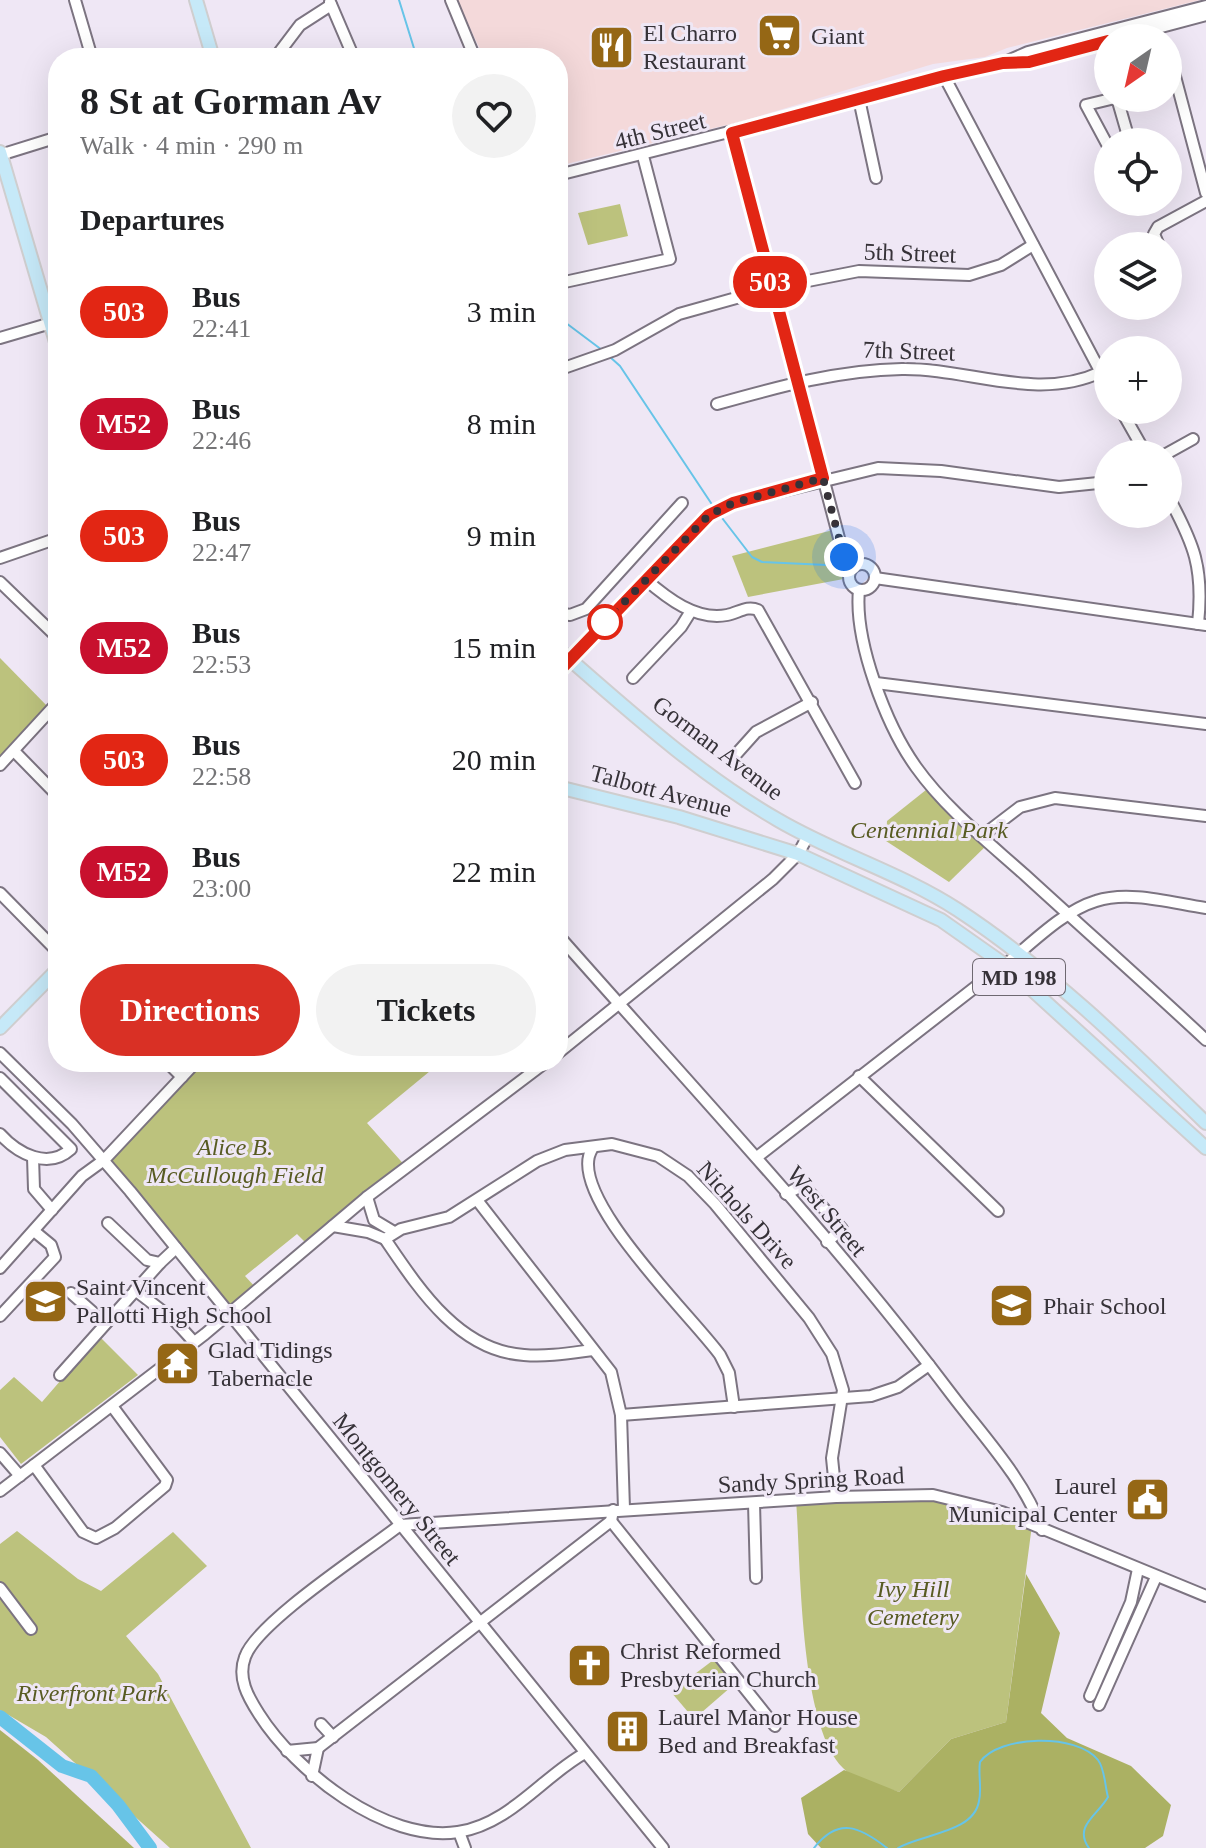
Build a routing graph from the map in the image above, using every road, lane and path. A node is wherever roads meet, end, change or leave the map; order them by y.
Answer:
1 (75, 0) edge
2 (196, 0) edge
3 (451, 0) edge
4 (330, 3) edge
5 (1206, 6) edge
6 (1206, 15) edge
7 (1171, 24) edge
8 (1176, 24) edge
9 (1094, 40) edge
10 (1094, 45) edge
11 (89, 48) edge
12 (210, 48) edge
13 (283, 48) edge
14 (350, 48) edge
15 (471, 48) edge
16 (1003, 63) junction
17 (944, 76) junction
18 (859, 99) junction
19 (1094, 103) edge
20 (1181, 112) edge
21 (1098, 128) edge
22 (732, 133) junction
23 (48, 140) edge
24 (0, 154) edge
25 (643, 156) junction
26 (568, 173) edge
27 (876, 178) dead end
28 (1206, 193) edge
29 (1206, 201) edge
30 (1155, 232) edge
31 (1033, 245) junction
32 (568, 281) edge
33 (772, 288) junction
34 (48, 303) edge
35 (48, 324) edge
36 (0, 338) edge
37 (1094, 359) edge
38 (568, 367) edge
39 (1094, 374) edge
40 (797, 382) junction
41 (717, 404) dead end
42 (1193, 439) dead end
43 (1182, 445) edge
44 (823, 478) junction
45 (1094, 483) edge
46 (682, 503) dead end
47 (1182, 526) edge
48 (48, 541) edge
49 (0, 558) edge
50 (851, 569) junction
51 (875, 578) junction
52 (645, 579) junction
53 (0, 582) edge
54 (859, 590) junction
55 (691, 611) junction
56 (568, 615) edge
57 (1202, 624) edge
58 (48, 628) edge
59 (570, 659) joint
60 (633, 678) dead end
61 (876, 683) junction
62 (812, 702) junction
63 (48, 713) edge
64 (1206, 724) edge
65 (14, 751) junction
66 (730, 761) dead end
67 (0, 765) edge
68 (855, 783) dead end
69 (48, 786) edge
70 (568, 789) edge
71 (1206, 816) edge
72 (808, 836) junction
73 (982, 836) junction
74 (798, 854) junction
75 (0, 893) edge
76 (1206, 908) edge
77 (1070, 916) junction
78 (48, 942) edge
79 (568, 946) edge
80 (1019, 953) junction
81 (1005, 965) junction
82 (987, 978) dead end
83 (48, 979) edge
84 (620, 1005) junction
85 (0, 1028) edge
86 (1206, 1040) edge
87 (568, 1045) edge
88 (0, 1053) edge
89 (177, 1072) edge
90 (187, 1072) edge
91 (533, 1072) edge
92 (859, 1076) junction
93 (182, 1077) junction
94 (0, 1078) edge
95 (1206, 1123) edge
96 (0, 1134) edge
97 (1206, 1148) edge
98 (592, 1149) junction
99 (33, 1157) junction
100 (757, 1157) junction
101 (104, 1160) junction
102 (786, 1194) junction
103 (367, 1197) junction
104 (477, 1200) junction
105 (52, 1210) junction
106 (998, 1211) dead end
107 (108, 1223) dead end
108 (333, 1226) junction
109 (34, 1231) junction
110 (390, 1236) junction
111 (827, 1242) junction
112 (176, 1248) junction
113 (160, 1263) junction
114 (0, 1268) edge
115 (135, 1290) junction
116 (71, 1293) dead end
117 (228, 1313) junction
118 (0, 1316) edge
119 (105, 1323) junction
120 (194, 1342) junction
121 (593, 1350) junction
122 (929, 1365) junction
123 (60, 1375) dead end
124 (843, 1401) junction
125 (112, 1406) junction
126 (734, 1407) junction
127 (621, 1415) junction
128 (0, 1453) edge
129 (34, 1465) junction
130 (20, 1476) junction
131 (0, 1491) edge
132 (836, 1497) junction
133 (754, 1503) junction
134 (616, 1514) junction
135 (400, 1525) junction
136 (1042, 1530) junction
137 (1138, 1569) junction
138 (1156, 1577) junction
139 (756, 1578) dead end
140 (0, 1588) edge
141 (1206, 1596) edge
142 (480, 1622) junction
143 (31, 1629) dead end
144 (1090, 1696) dead end
145 (1099, 1705) dead end
146 (321, 1724) dead end
147 (775, 1726) dead end
148 (333, 1737) junction
149 (318, 1748) junction
150 (287, 1751) junction
151 (585, 1753) junction
152 (312, 1776) junction
153 (459, 1832) junction
154 (465, 1848) edge
155 (663, 1848) edge

1 - 11 street
2 - 12 main road
3 - 15 street
4 - 13 street
4 - 14 street
5 - 7 street, 4th Street
6 - 8 street, 4th Street
9 - 16 street, 4th Street
10 - 16 street, 4th Street
16 - 17 street, 4th Street
17 - 18 street, 4th Street
17 - 31 street
18 - 22 street, 4th Street
18 - 27 street
19 - 21 street
20 - 28 street
22 - 25 street, 4th Street
22 - 33 street
23 - 24 street
24 - 34 main road
25 - 26 street, 4th Street
25 - 32 street
29 - 30 street
31 - 33 street, 5th Street
31 - 37 street
33 - 38 street, 5th Street
33 - 40 street
35 - 36 street
39 - 40 street, 7th Street
40 - 41 street, 7th Street
40 - 44 street
42 - 43 street
44 - 45 street
44 - 50 street
44 - 52 street
46 - 56 street
47 - 57 street
48 - 49 street
50 - 51 street
50 - 54 street
51 - 54 street
51 - 57 street
52 - 55 street
52 - 59 street
53 - 58 street
54 - 61 street
55 - 60 street
55 - 62 street
59 - 72 main road, Gorman Avenue / MD 198
61 - 64 street
61 - 73 street
62 - 66 street
62 - 68 street
63 - 65 street
65 - 67 street
65 - 69 street
70 - 74 main road, Talbott Avenue / MD 198
71 - 73 street
72 - 74 street
72 - 80 main road, Gorman Avenue / MD 198
73 - 77 street
74 - 81 main road, MD 198
74 - 84 street
75 - 78 street
76 - 77 street
77 - 80 street
77 - 86 street
79 - 84 street, West Street
80 - 81 street
80 - 95 main road, Gorman Avenue / MD 198
81 - 97 main road, MD 198
82 - 92 street
83 - 85 main road
84 - 87 street
84 - 100 street, West Street
88 - 101 street, Montgomery Street
89 - 93 street
90 - 93 street
91 - 103 street
92 - 100 street
92 - 106 street
93 - 101 street
94 - 99 street
96 - 99 street
98 - 104 street, Nichols Drive
98 - 124 street, Nichols Drive
98 - 126 street
99 - 105 street
100 - 102 street, West Street
101 - 105 street
101 - 112 street, Montgomery Street
102 - 111 street, West Street
102 - 111 street
103 - 108 street
103 - 110 street
104 - 110 street, Nichols Drive
104 - 121 street
105 - 109 street
107 - 113 street
108 - 110 street
108 - 117 street
109 - 114 street
109 - 118 street
110 - 121 street
111 - 122 street, West Street
112 - 113 street
112 - 117 street, Montgomery Street
113 - 115 street
115 - 119 street
115 - 120 street
116 - 119 street
117 - 120 street
117 - 135 street, Montgomery Street
119 - 123 street
120 - 125 street
121 - 127 street
122 - 124 street
122 - 136 street, West Street
124 - 126 street
124 - 132 street, Nichols Drive
125 - 129 street
125 - 129 street
126 - 127 street
127 - 134 street
128 - 130 street
129 - 130 street
130 - 131 street
132 - 133 street, Sandy Spring Road
132 - 136 street, Sandy Spring Road
133 - 134 street, Sandy Spring Road
133 - 139 street
134 - 135 street, Sandy Spring Road
134 - 142 street
134 - 147 street
135 - 142 street, Montgomery Street
135 - 150 street
136 - 137 street, Sandy Spring Road
137 - 138 street, Sandy Spring Road
137 - 144 street
138 - 141 street, Sandy Spring Road
138 - 145 street
140 - 143 street
142 - 148 street
142 - 151 street, Montgomery Street
146 - 148 street
148 - 149 street
149 - 150 street
149 - 152 street
150 - 152 street
151 - 153 street
151 - 155 street, Montgomery Street
152 - 153 street
153 - 154 street

